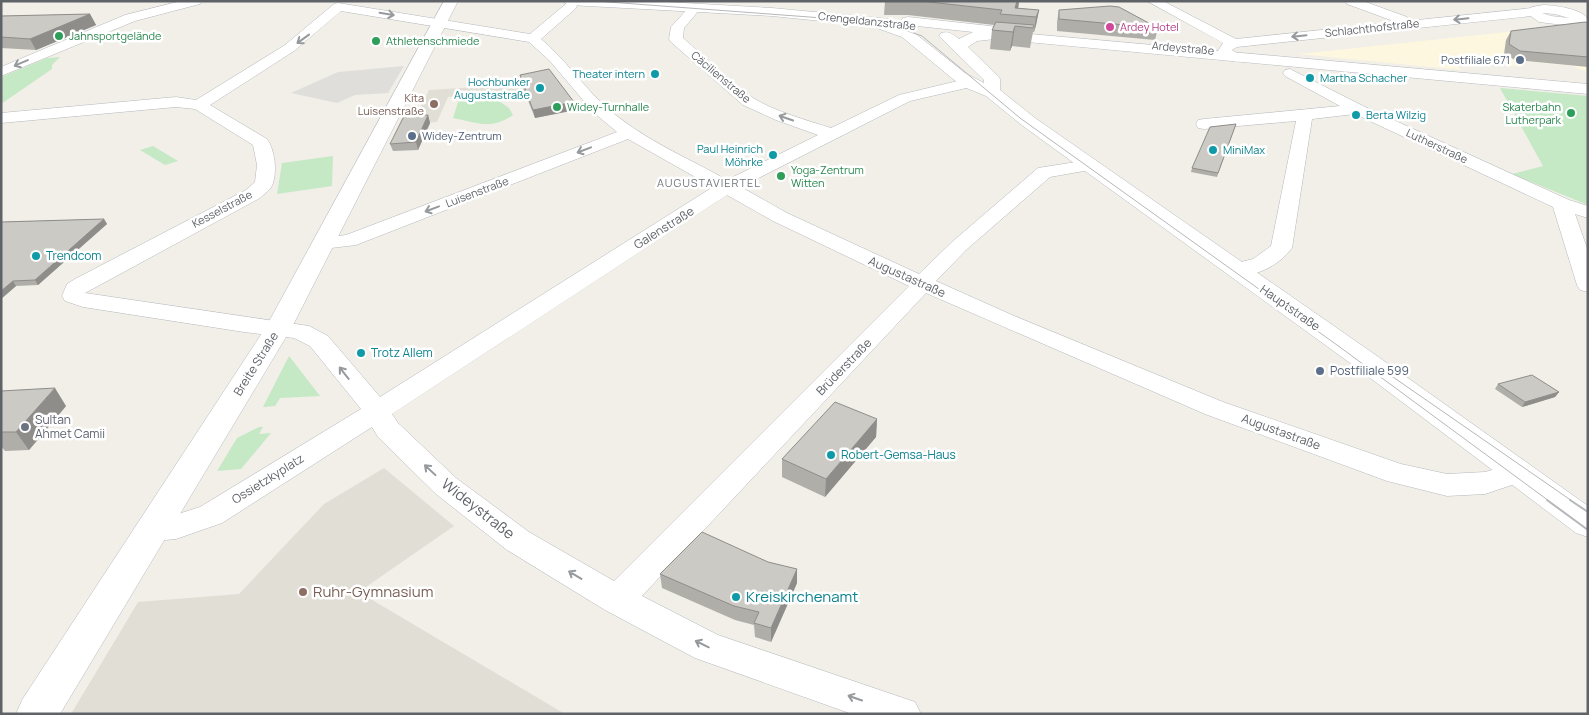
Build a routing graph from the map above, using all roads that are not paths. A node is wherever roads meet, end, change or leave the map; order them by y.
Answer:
1 (196, 1) edge
2 (451, 1) edge
3 (647, 1) edge
4 (1153, 1) edge
5 (1351, 1) edge
6 (338, 4) edge
7 (570, 4) edge
8 (696, 6) junction
9 (1540, 8) edge
10 (869, 20) junction
11 (1402, 20) dead end
12 (908, 21) junction
13 (440, 22) junction
14 (1582, 23) edge
15 (948, 26) junction
16 (927, 27) junction
17 (994, 35) junction
18 (533, 39) junction
19 (914, 39) junction
20 (960, 48) junction
21 (1239, 53) junction
22 (1, 72) edge
23 (1290, 73) dead end
24 (970, 83) junction
25 (1588, 89) edge
26 (992, 92) junction
27 (199, 105) junction
28 (1357, 109) junction
29 (1305, 115) junction
30 (1, 118) edge
31 (1204, 124) dead end
32 (629, 133) junction
33 (832, 134) junction
34 (1090, 165) junction
35 (727, 187) junction
36 (1562, 204) junction
37 (1588, 212) edge
38 (323, 243) junction
39 (1237, 270) junction
40 (923, 284) junction
41 (1588, 285) edge
42 (83, 300) joint
43 (279, 328) junction
44 (376, 410) junction
45 (1517, 473) junction
46 (1588, 524) edge
47 (154, 529) junction
48 (616, 600) junction
49 (37, 714) edge
50 (902, 714) edge

1 -> 22 street
2 - 13 main road, Breite Straße
3 - 8 main road, Crengeldanzstraße
4 - 21 street
5 - 11 street, Schlachthofstraße
6 -> 13 street, Augustastraße
6 -> 27 street
7 - 8 main road, Crengeldanzstraße
7 - 18 street
8 - 10 main road, Crengeldanzstraße
33 -> 8 street, Cäcilienstraße
9 - 14 main road
9 - 14 main road
9 -> 21 street, Schlachthofstraße
10 - 12 main road, Crengeldanzstraße
10 - 16 main road, Crengeldanzstraße
10 - 19 main road, Hauptstraße
12 - 15 main road, Ardeystraße
12 - 16 main road, Crengeldanzstraße
13 - 18 street, Augustastraße
13 - 38 main road, Breite Straße
15 - 16 main road, Ardeystraße
15 - 21 main road, Ardeystraße
16 - 17 main road
16 - 19 main road
16 - 20 main road, Hauptstraße
17 - 20 main road
17 - 21 main road
18 - 32 street, Augustastraße
19 - 24 main road, Hauptstraße
20 - 26 main road, Hauptstraße
21 - 25 main road, Ardeystraße
23 - 28 street, Lutherstraße
24 - 26 main road, Hauptstraße
24 - 33 street, Galenstraße
26 - 34 main road, Hauptstraße
27 - 30 street
27 - 42 street, Kesselstraße
28 - 29 street
28 - 36 street, Lutherstraße
29 - 31 street
29 - 39 street
32 - 35 street, Augustastraße
32 -> 38 street, Luisenstraße
33 - 35 street, Galenstraße
34 - 39 main road, Hauptstraße
34 - 40 street, Brüderstraße
35 - 40 street, Augustastraße
35 - 44 street, Galenstraße
36 - 37 street, Lutherstraße
36 - 41 street
38 - 43 main road, Breite Straße
39 - 45 main road, Hauptstraße
40 - 45 street, Augustastraße
40 - 48 street, Brüderstraße
42 - 43 street, Wideystraße
44 -> 43 street, Wideystraße
43 - 47 main road, Breite Straße
44 - 47 street, Ossietzkyplatz
48 -> 44 street, Wideystraße
45 - 46 main road, Hauptstraße
47 - 49 main road, Breite Straße
50 -> 48 street, Wideystraße

